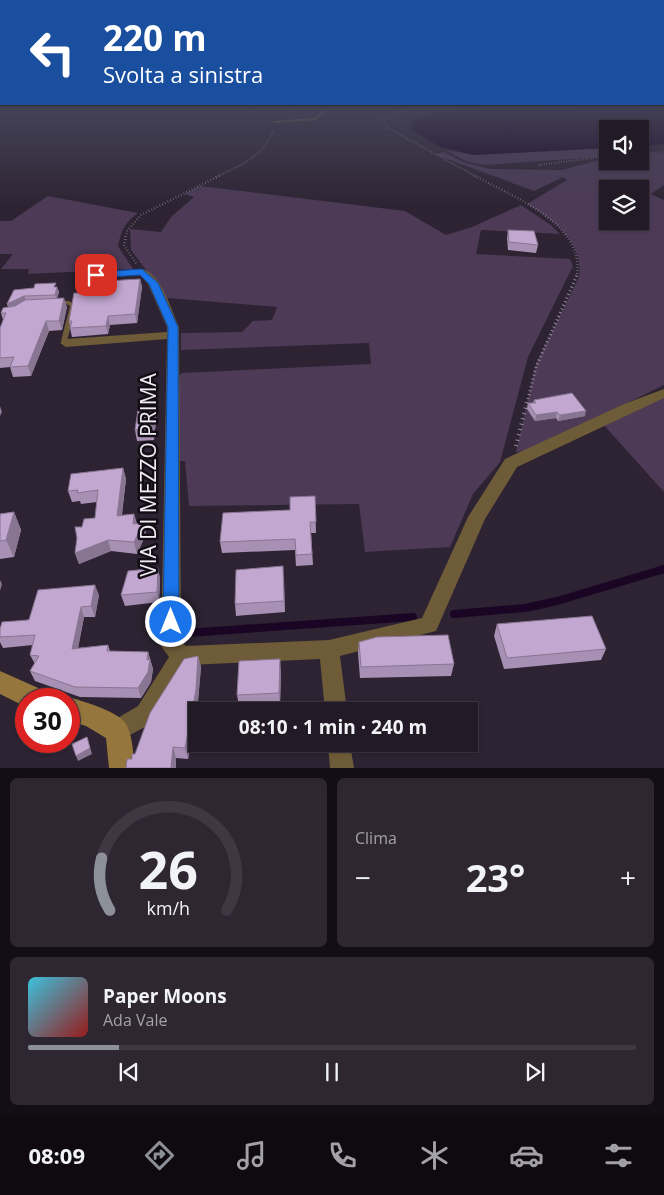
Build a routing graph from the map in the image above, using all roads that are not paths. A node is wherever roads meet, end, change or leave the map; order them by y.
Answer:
1 (142, 272) joint
2 (80, 276) dead end
3 (51, 303) edge
4 (173, 335) junction
5 (66, 343) joint
6 (664, 393) edge
7 (329, 649) junction
8 (182, 655) junction
9 (0, 682) edge
10 (15, 690) edge
11 (335, 702) edge
12 (80, 712) edge
13 (117, 731) junction
14 (340, 752) edge
15 (122, 768) edge
16 (342, 768) edge

1 - 2 lane
1 - 4 street, VIA DI MEZZO PRIMA
3 - 5 lane
4 - 5 street
4 - 8 street, VIA DI MEZZO PRIMA
6 - 7 street
7 - 8 street
7 - 11 street
8 - 13 street
9 - 10 street
12 - 13 street
13 - 15 street
14 - 16 street

